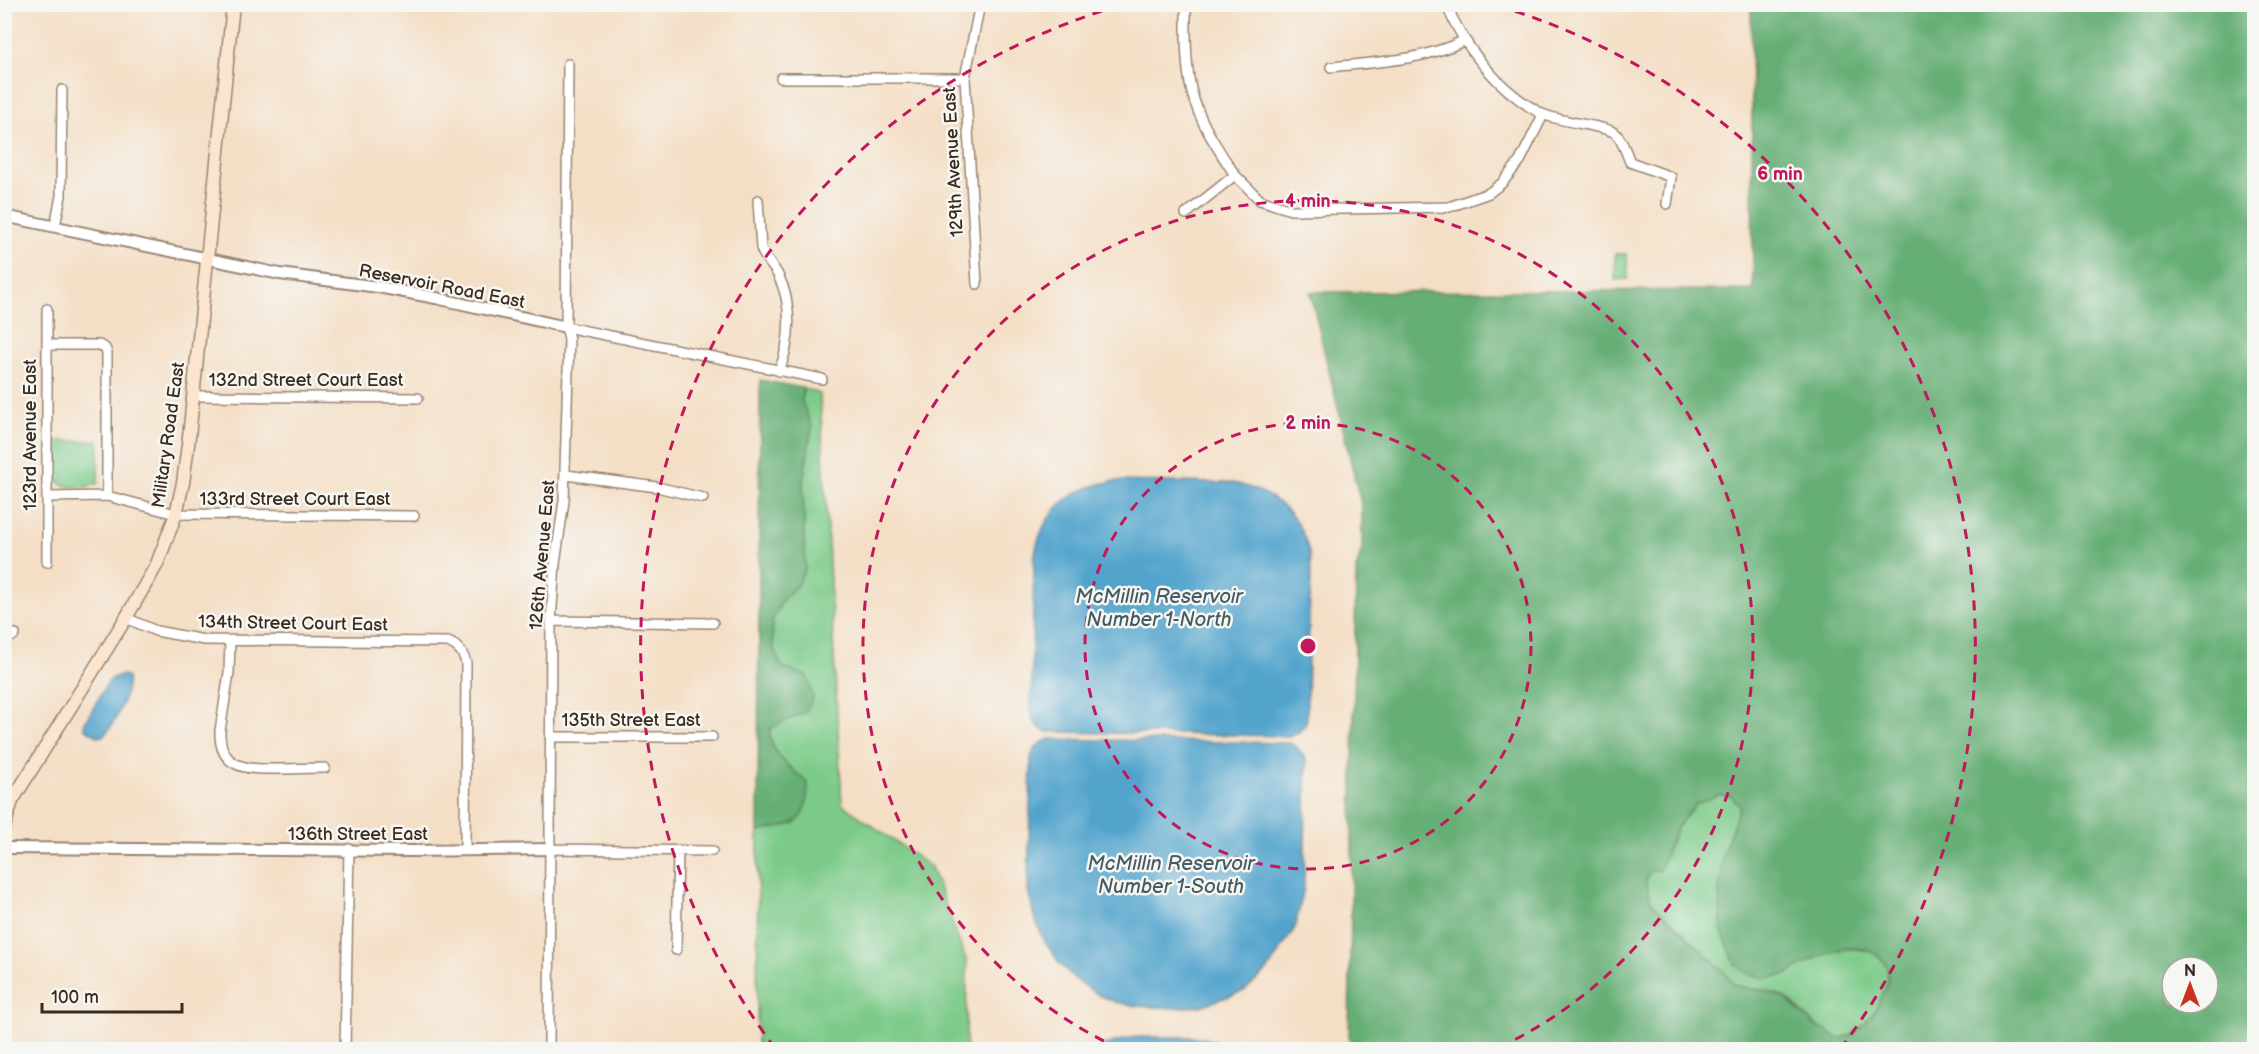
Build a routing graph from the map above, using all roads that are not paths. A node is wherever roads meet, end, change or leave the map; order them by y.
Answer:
1 (233, 4) edge
2 (980, 4) edge
3 (1186, 4) edge
4 (1446, 4) edge
5 (1463, 41) junction
6 (568, 64) dead end
7 (1331, 67) dead end
8 (781, 78) dead end
9 (965, 78) junction
10 (62, 90) dead end
11 (1543, 115) junction
12 (1235, 175) junction
13 (758, 200) dead end
14 (1667, 204) dead end
15 (1186, 214) dead end
16 (4, 216) edge
17 (55, 226) junction
18 (205, 259) junction
19 (976, 284) dead end
20 (46, 309) dead end
21 (566, 327) junction
22 (47, 345) junction
23 (779, 371) junction
24 (822, 379) dead end
25 (193, 396) junction
26 (418, 398) dead end
27 (566, 475) junction
28 (47, 496) junction
29 (107, 496) junction
30 (703, 498) dead end
31 (176, 514) junction
32 (414, 516) dead end
33 (47, 562) dead end
34 (126, 618) junction
35 (551, 621) junction
36 (713, 623) dead end
37 (15, 634) dead end
38 (230, 641) junction
39 (4, 642) edge
40 (550, 737) junction
41 (712, 737) dead end
42 (325, 768) dead end
43 (4, 827) edge
44 (4, 848) edge
45 (349, 849) junction
46 (551, 849) junction
47 (465, 850) junction
48 (678, 850) junction
49 (712, 851) dead end
50 (676, 950) dead end
51 (345, 1050) edge
52 (549, 1050) edge

1 - 18 main road, Military Road East
2 - 9 street, 129th Avenue East
3 - 12 street
4 - 5 street
5 - 7 street
5 - 11 street
6 - 21 street, 126th Avenue East
8 - 9 street
9 - 19 street, 129th Avenue East
10 - 17 street
11 - 12 street
11 - 14 street
12 - 15 street
13 - 23 street
16 - 17 street, Reservoir Road East
17 - 18 street, Reservoir Road East
18 - 21 street, Reservoir Road East
18 - 25 main road, Military Road East
20 - 22 street, 123rd Avenue East
21 - 23 street, Reservoir Road East
21 - 27 street, 126th Avenue East
22 - 28 street, 123rd Avenue East
22 - 29 street
23 - 24 street, Reservoir Road East
25 - 26 street, 132nd Street Court East
25 - 31 main road, Military Road East
27 - 30 street
27 - 35 street, 126th Avenue East
28 - 29 street, 133rd Street Court East
28 - 33 street, 123rd Avenue East
29 - 31 street, 133rd Street Court East
31 - 32 street, 133rd Street Court East
31 - 34 main road, Military Road East
34 - 38 street, 134th Street Court East
34 - 43 main road, Military Road East
35 - 36 street
35 - 40 street, 126th Avenue East
37 - 39 street
38 - 42 street
38 - 47 street, 134th Street Court East
40 - 41 street, 135th Street East
40 - 46 street, 126th Avenue East
44 - 45 street, 136th Street East
45 - 47 street, 136th Street East
45 - 51 street
46 - 47 street, 136th Street East
46 - 48 street, 136th Street East
46 - 52 street, 126th Avenue East
48 - 49 street, 136th Street East
48 - 50 street

